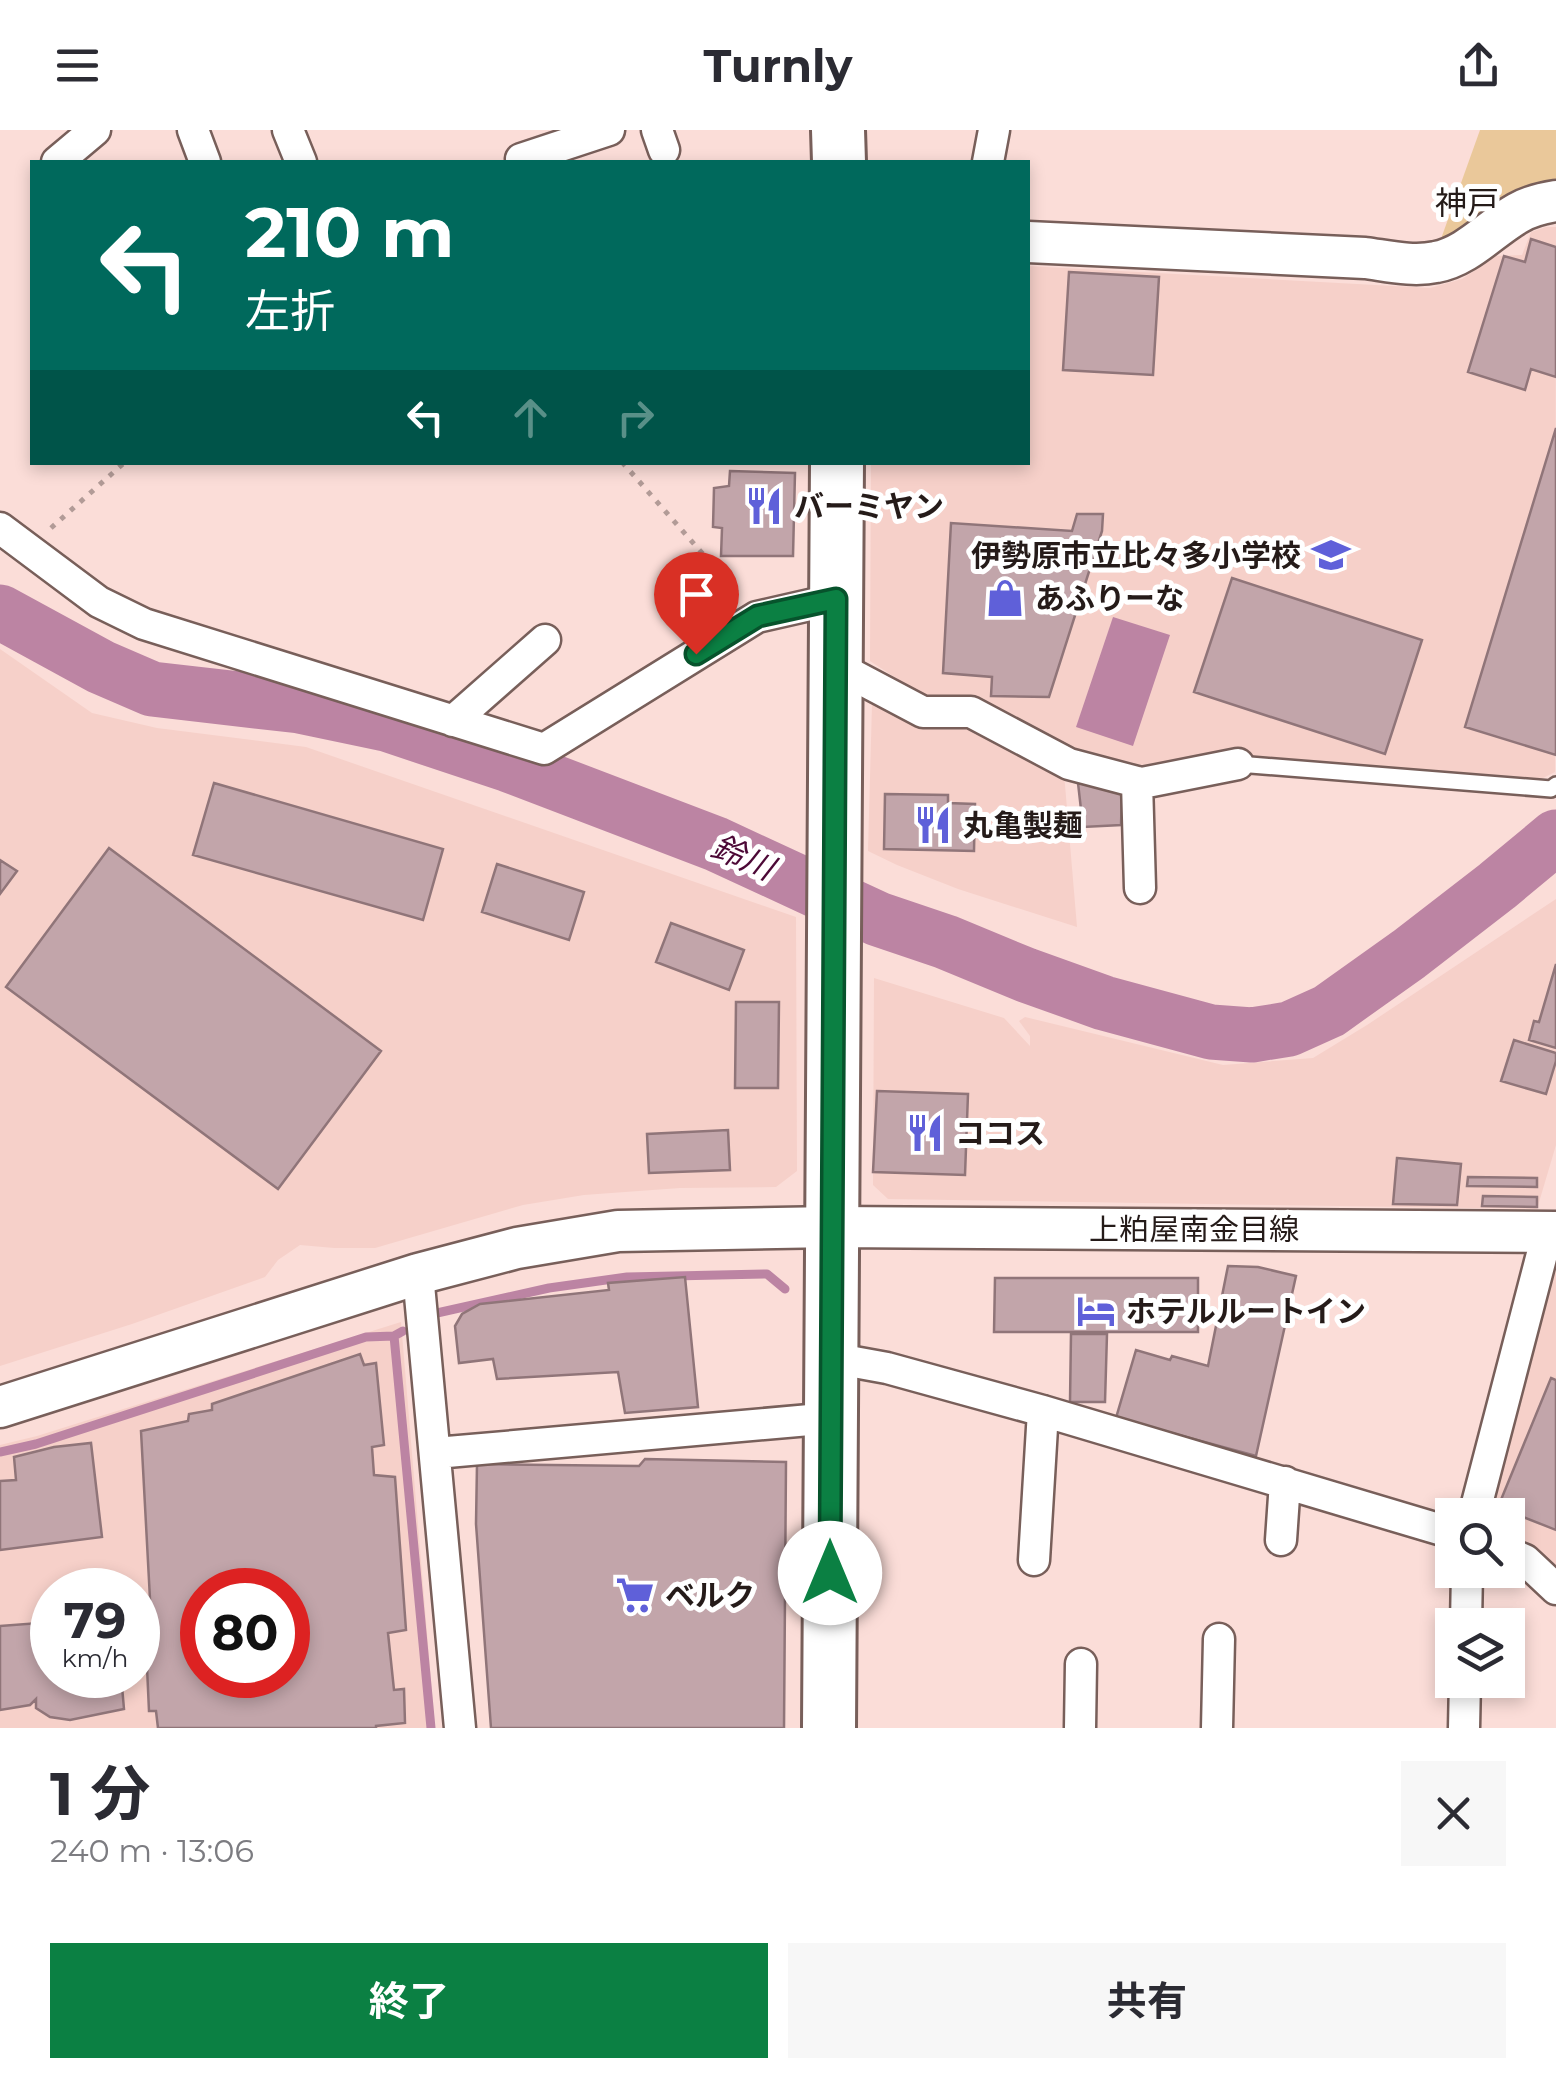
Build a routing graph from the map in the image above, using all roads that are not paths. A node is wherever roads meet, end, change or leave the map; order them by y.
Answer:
1 (95, 130) edge
2 (193, 130) edge
3 (609, 130) edge
4 (838, 130) edge
5 (994, 130) edge
6 (519, 150) edge
7 (60, 160) edge
8 (204, 160) edge
9 (839, 160) edge
10 (988, 160) edge
11 (1556, 202) edge
12 (1030, 242) edge
13 (838, 465) edge
14 (0, 528) edge
15 (836, 599) junction
16 (545, 640) dead end
17 (836, 666) junction
18 (453, 721) junction
19 (1238, 764) joint
20 (1136, 782) junction
21 (1556, 785) edge
22 (1140, 888) dead end
23 (1553, 1223) edge
24 (832, 1227) junction
25 (418, 1274) junction
26 (832, 1358) junction
27 (0, 1406) edge
28 (1043, 1411) junction
29 (832, 1418) junction
30 (436, 1453) junction
31 (1285, 1482) junction
32 (1479, 1498) edge
33 (1435, 1528) edge
34 (1281, 1540) dead end
35 (1034, 1560) dead end
36 (1525, 1560) edge
37 (1556, 1589) edge
38 (1219, 1639) dead end
39 (1081, 1664) dead end
40 (1465, 1698) edge
41 (460, 1728) edge
42 (829, 1728) edge
43 (1080, 1728) edge
44 (1217, 1728) edge
45 (1464, 1728) edge

1 - 7 street
2 - 8 street
3 - 6 street
4 - 9 highway
5 - 10 street
11 - 12 street
13 - 15 highway
14 - 18 street
15 - 17 highway
15 - 18 street
16 - 18 street
17 - 20 street
17 - 24 highway
19 - 20 street
19 - 21 lane
20 - 22 street
23 - 24 street, 上粕屋南金目線
23 - 32 street
24 - 25 street, 上粕屋南金目線
24 - 26 highway
25 - 27 street, 上粕屋南金目線
25 - 30 street
26 - 28 street
26 - 29 highway
28 - 31 street
28 - 35 street
29 - 30 street
29 - 42 highway
30 - 41 street
31 - 33 street
31 - 34 street
36 - 37 street
38 - 44 street
39 - 43 street
40 - 45 street

